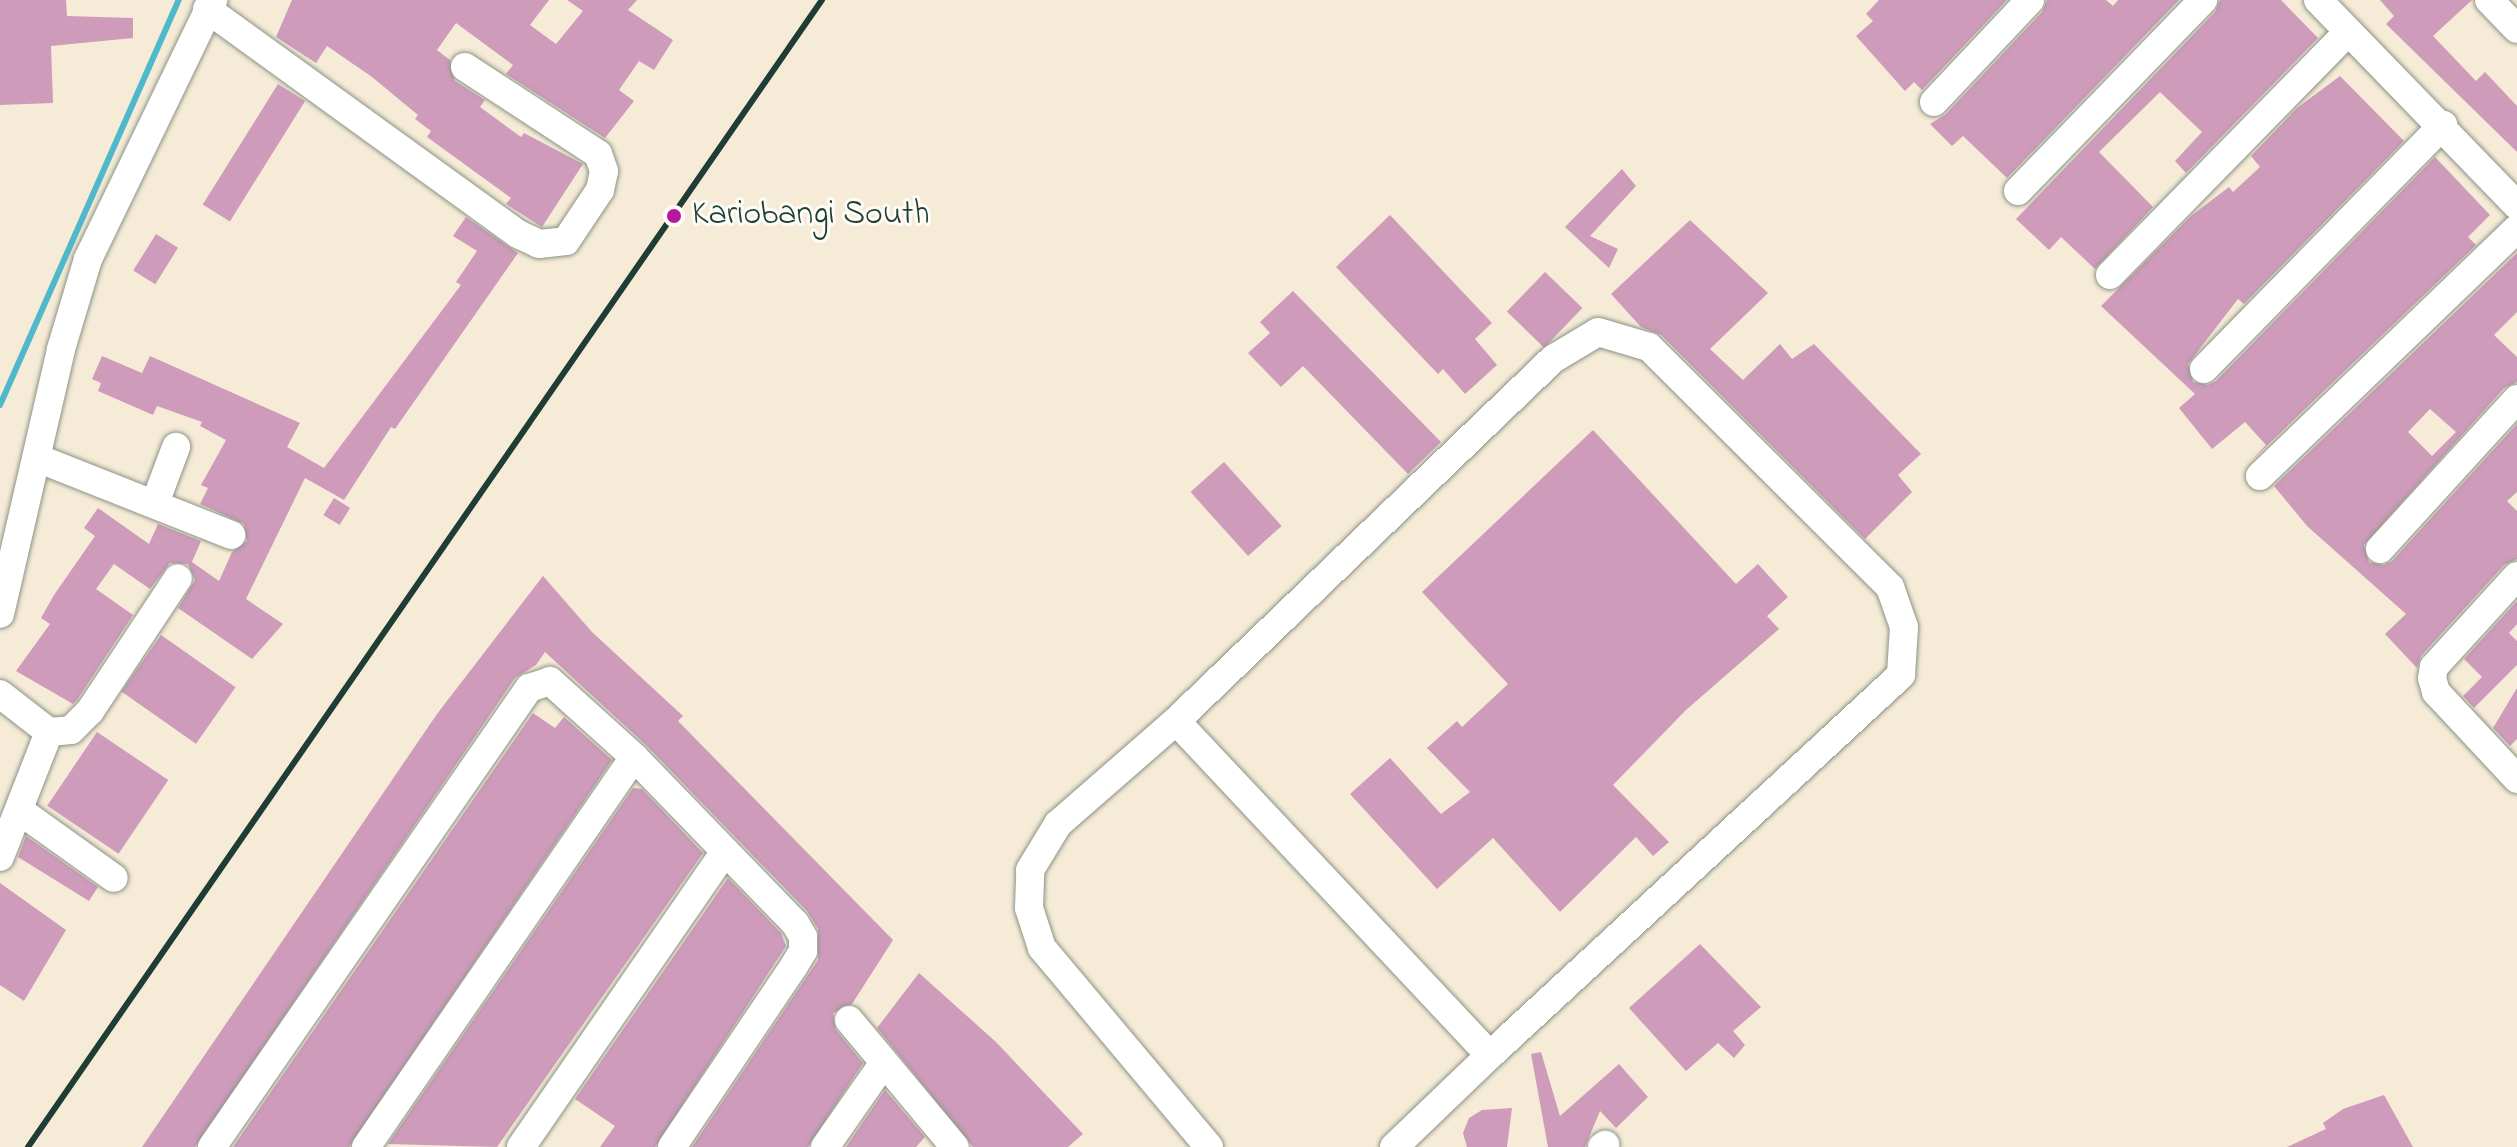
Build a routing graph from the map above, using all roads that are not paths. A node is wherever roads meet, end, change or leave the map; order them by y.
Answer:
1 (2030, 0) edge
2 (2203, 0) edge
3 (2318, 0) edge
4 (2489, 0) edge
5 (210, 5) edge
6 (2517, 29) edge
7 (2348, 32) junction
8 (465, 67) dead end
9 (1934, 102) dead end
10 (2443, 125) junction
11 (2018, 191) dead end
12 (2517, 205) edge
13 (2517, 229) edge
14 (2110, 275) dead end
15 (2204, 369) dead end
16 (2517, 399) edge
17 (176, 447) dead end
18 (37, 458) junction
19 (2260, 476) dead end
20 (155, 503) junction
21 (231, 535) dead end
22 (2380, 549) dead end
23 (2517, 576) edge
24 (178, 578) dead end
25 (0, 614) edge
26 (0, 694) edge
27 (1176, 721) junction
28 (49, 732) junction
29 (634, 757) junction
30 (2517, 779) edge
31 (20, 811) junction
32 (724, 853) junction
33 (0, 857) edge
34 (114, 878) dead end
35 (849, 1020) dead end
36 (1490, 1055) junction
37 (883, 1064) junction
38 (212, 1147) edge
39 (366, 1147) edge
40 (521, 1147) edge
41 (672, 1147) edge
42 (825, 1147) edge
43 (955, 1147) edge
44 (1209, 1147) edge
45 (1394, 1147) edge

1 - 9 street
2 - 11 street
3 - 7 street
4 - 6 street
5 - 8 street
5 - 18 street
7 - 10 street
7 - 14 street
10 - 12 street
10 - 15 street
13 - 19 street
16 - 22 street
17 - 20 street
18 - 20 street
18 - 25 street
20 - 21 street
23 - 30 street
24 - 28 street
26 - 28 street
27 - 36 street
27 - 36 street
27 - 44 street
28 - 31 street
29 - 32 street
29 - 38 street
29 - 39 street
31 - 33 street
31 - 34 street
32 - 40 street
32 - 41 street
35 - 37 street
36 - 45 street
37 - 42 street
37 - 43 street

